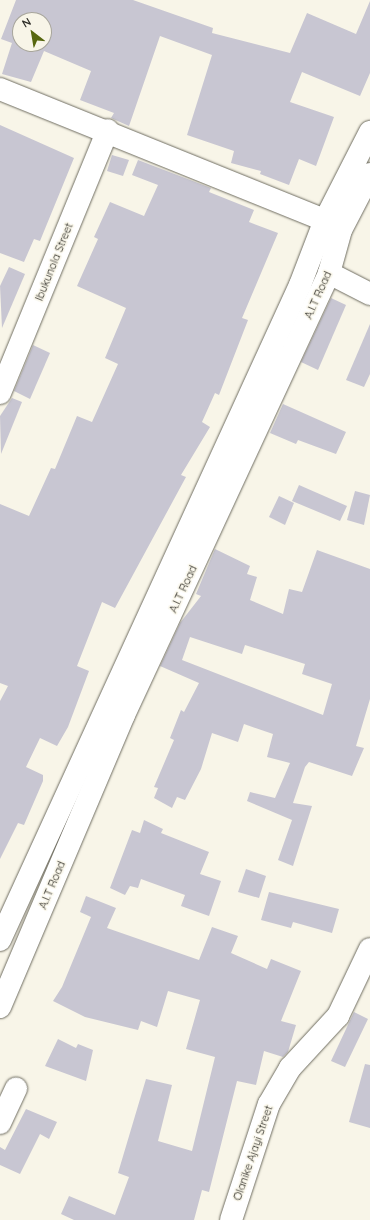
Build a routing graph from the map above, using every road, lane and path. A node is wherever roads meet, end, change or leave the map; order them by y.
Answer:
1 (0, 89) edge
2 (108, 130) junction
3 (369, 135) edge
4 (370, 174) edge
5 (325, 220) junction
6 (329, 273) junction
7 (370, 294) edge
8 (0, 393) edge
9 (0, 940) edge
10 (370, 949) edge
11 (0, 1007) edge
12 (16, 1088) dead end
13 (0, 1123) edge
14 (231, 1220) edge

1 - 2 street
2 - 5 street
2 - 8 street, Ibukunola Street
3 - 5 street, A.I.T Road
4 - 6 street, A.I.T Road
5 - 9 street, A.I.T Road
6 - 7 street
6 - 11 street, A.I.T Road
10 - 14 street, Olanike Ajayi Street
12 - 13 street

